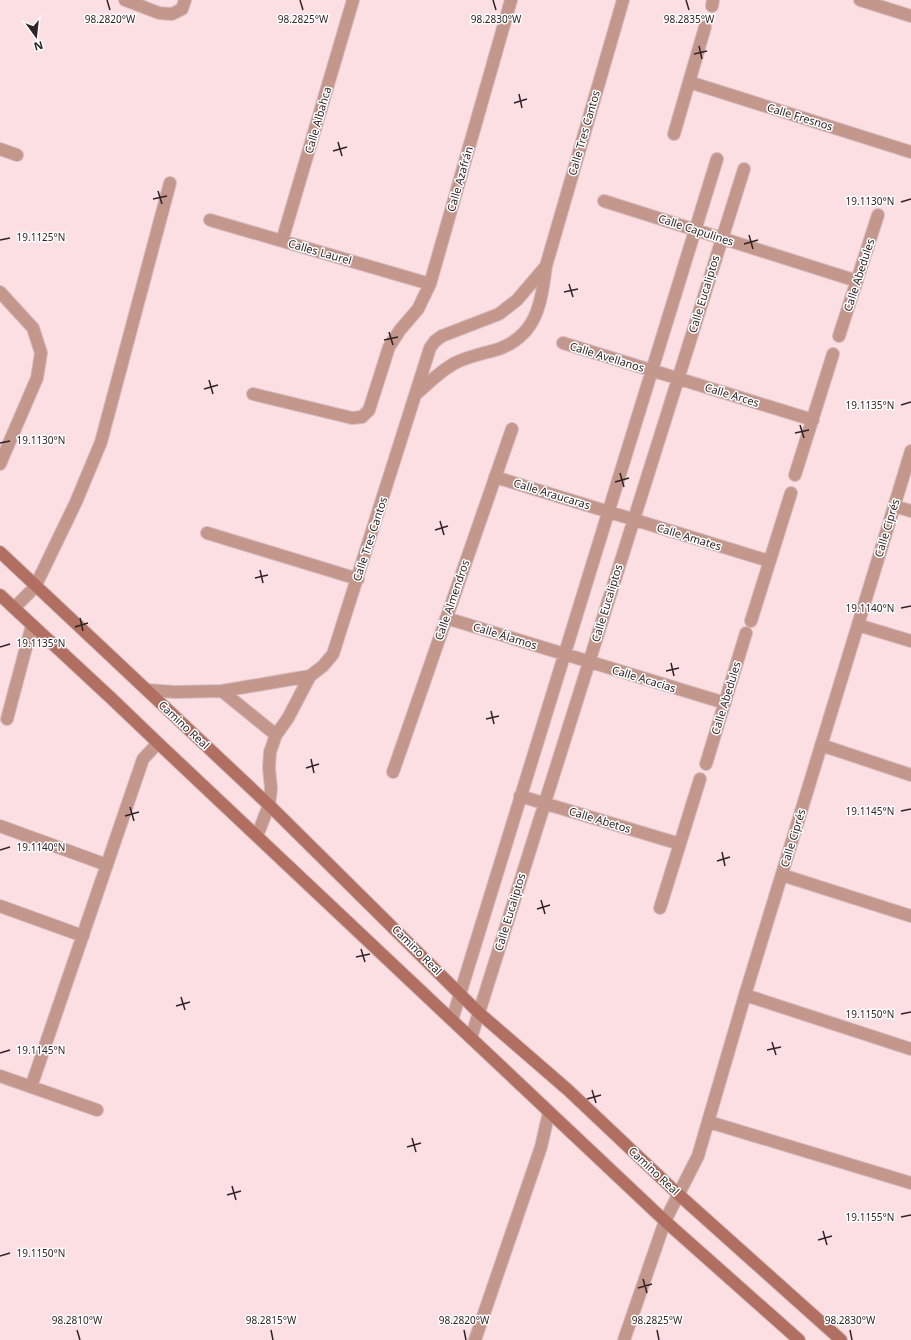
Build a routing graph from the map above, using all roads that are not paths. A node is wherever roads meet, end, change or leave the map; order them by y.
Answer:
1 (125, 0) edge
2 (185, 0) edge
3 (353, 0) edge
4 (511, 0) edge
5 (623, 0) edge
6 (860, 0) edge
7 (911, 16) edge
8 (705, 27) dead end
9 (689, 82) junction
10 (674, 134) dead end
11 (0, 149) edge
12 (911, 152) edge
13 (17, 154) dead end
14 (717, 159) dead end
15 (744, 169) dead end
16 (170, 183) dead end
17 (604, 201) dead end
18 (878, 215) dead end
19 (210, 220) dead end
20 (695, 230) junction
21 (722, 238) junction
22 (282, 241) junction
23 (546, 266) junction
24 (857, 281) junction
25 (430, 284) junction
26 (0, 292) edge
27 (839, 336) dead end
28 (563, 343) dead end
29 (833, 354) dead end
30 (651, 370) junction
31 (678, 378) junction
32 (253, 394) dead end
33 (416, 394) junction
34 (813, 420) junction
35 (512, 428) dead end
36 (911, 451) edge
37 (0, 464) edge
38 (795, 475) dead end
39 (495, 477) junction
40 (791, 493) dead end
41 (894, 506) junction
42 (911, 511) edge
43 (608, 512) junction
44 (633, 520) junction
45 (207, 533) dead end
46 (0, 552) edge
47 (769, 562) junction
48 (358, 579) junction
49 (35, 587) junction
50 (0, 595) edge
51 (14, 608) junction
52 (446, 618) junction
53 (750, 621) dead end
54 (32, 625) junction
55 (858, 625) junction
56 (746, 633) dead end
57 (911, 641) edge
58 (564, 654) junction
59 (588, 662) junction
60 (310, 676) junction
61 (147, 690) junction
62 (222, 691) junction
63 (725, 703) junction
64 (7, 719) dead end
65 (276, 735) junction
66 (158, 743) junction
67 (821, 745) junction
68 (706, 764) dead end
69 (393, 772) dead end
70 (911, 775) edge
71 (700, 779) dead end
72 (520, 796) junction
73 (544, 804) junction
74 (269, 805) junction
75 (0, 826) edge
76 (257, 836) junction
77 (680, 844) junction
78 (107, 865) junction
79 (782, 874) junction
80 (0, 906) edge
81 (660, 908) dead end
82 (911, 916) edge
83 (83, 936) junction
84 (460, 992) junction
85 (745, 995) junction
86 (478, 1012) junction
87 (452, 1020) junction
88 (470, 1038) junction
89 (911, 1049) edge
90 (0, 1076) edge
91 (31, 1087) junction
92 (97, 1110) dead end
93 (550, 1112) junction
94 (709, 1122) junction
95 (911, 1183) edge
96 (678, 1194) junction
97 (665, 1221) junction
98 (475, 1340) edge
99 (624, 1340) edge
100 (799, 1340) edge
101 (841, 1340) edge

1 - 2 street
3 - 22 street, Calle Albahca
4 - 25 street, Calle Azafrán
5 - 23 street, Calle Tres Cantos
6 - 7 street
8 - 9 street
9 - 10 street
9 - 12 street, Calle Fresnos
11 - 13 street
14 - 20 street
15 - 21 street, Calle Eucaliptos
16 - 49 street
17 - 20 street, Calle Capulines
18 - 24 street, Calle Abedules
19 - 22 street, Calles Laurel
20 - 21 street, Calle Capulines
20 - 30 street
21 - 24 street, Calle Capulines
21 - 31 street, Calle Eucaliptos
22 - 25 street, Calles Laurel
23 - 33 street, Calle Tres Cantos
23 - 33 street, Calle Tres Cantos
24 - 27 street, Calle Abedules
25 - 32 street, Calle Azafrán
26 - 37 street
28 - 30 street, Calle Avellanos
29 - 34 street
30 - 31 street, Calle Arces
30 - 43 street
31 - 34 street, Calle Arces
31 - 44 street, Calle Eucaliptos
33 - 48 street, Calle Tres Cantos
34 - 38 street
35 - 39 street, Calle Almendros
36 - 41 street, Calle Ciprés
39 - 43 street, Calle Araucaras
39 - 52 street, Calle Almendros
40 - 47 street
41 - 42 street
41 - 55 street, Calle Ciprés
43 - 44 street, Calle Amates
43 - 58 street
44 - 47 street, Calle Amates
44 - 59 street, Calle Eucaliptos
45 - 48 street
46 - 49 street, Camino Real
47 - 53 street
48 - 60 street, Calle Tres Cantos
49 - 51 street
49 - 61 street, Camino Real
50 - 51 street
51 - 54 street
52 - 58 street, Calle Álamos
52 - 69 street, Calle Almendros
54 - 64 street
54 - 66 street
55 - 57 street
55 - 67 street, Calle Ciprés
56 - 63 street, Calle Abedules
58 - 59 street, Calle Acacias
58 - 72 street
59 - 63 street, Calle Acacias
59 - 73 street, Calle Eucaliptos
60 - 62 street
60 - 65 street, Calle Tres Cantos
61 - 62 street
61 - 74 street, Camino Real
62 - 65 street
63 - 68 street, Calle Abedules
65 - 74 street, Calle Tres Cantos
66 - 76 street
66 - 78 street
67 - 70 street
67 - 79 street, Calle Ciprés
71 - 77 street
72 - 73 street, Calle Abetos
72 - 84 street
73 - 77 street, Calle Abetos
73 - 86 street, Calle Eucaliptos
74 - 76 street, Calle Tres Cantos
74 - 84 street, Camino Real
75 - 78 street
76 - 87 street
77 - 81 street
78 - 83 street
79 - 82 street
79 - 85 street, Calle Ciprés
80 - 83 street
83 - 91 street
84 - 86 street, Camino Real
84 - 87 street
85 - 89 street
85 - 94 street, Calle Ciprés
86 - 88 street, Calle Eucaliptos
86 - 96 street, Camino Real
87 - 88 street
88 - 93 street
90 - 91 street
91 - 92 street
93 - 97 street
93 - 98 street
94 - 95 street
94 - 96 street, Calle Ciprés
96 - 97 street, Calle Ciprés
96 - 101 street, Camino Real
97 - 99 street, Calle Ciprés
97 - 100 street

